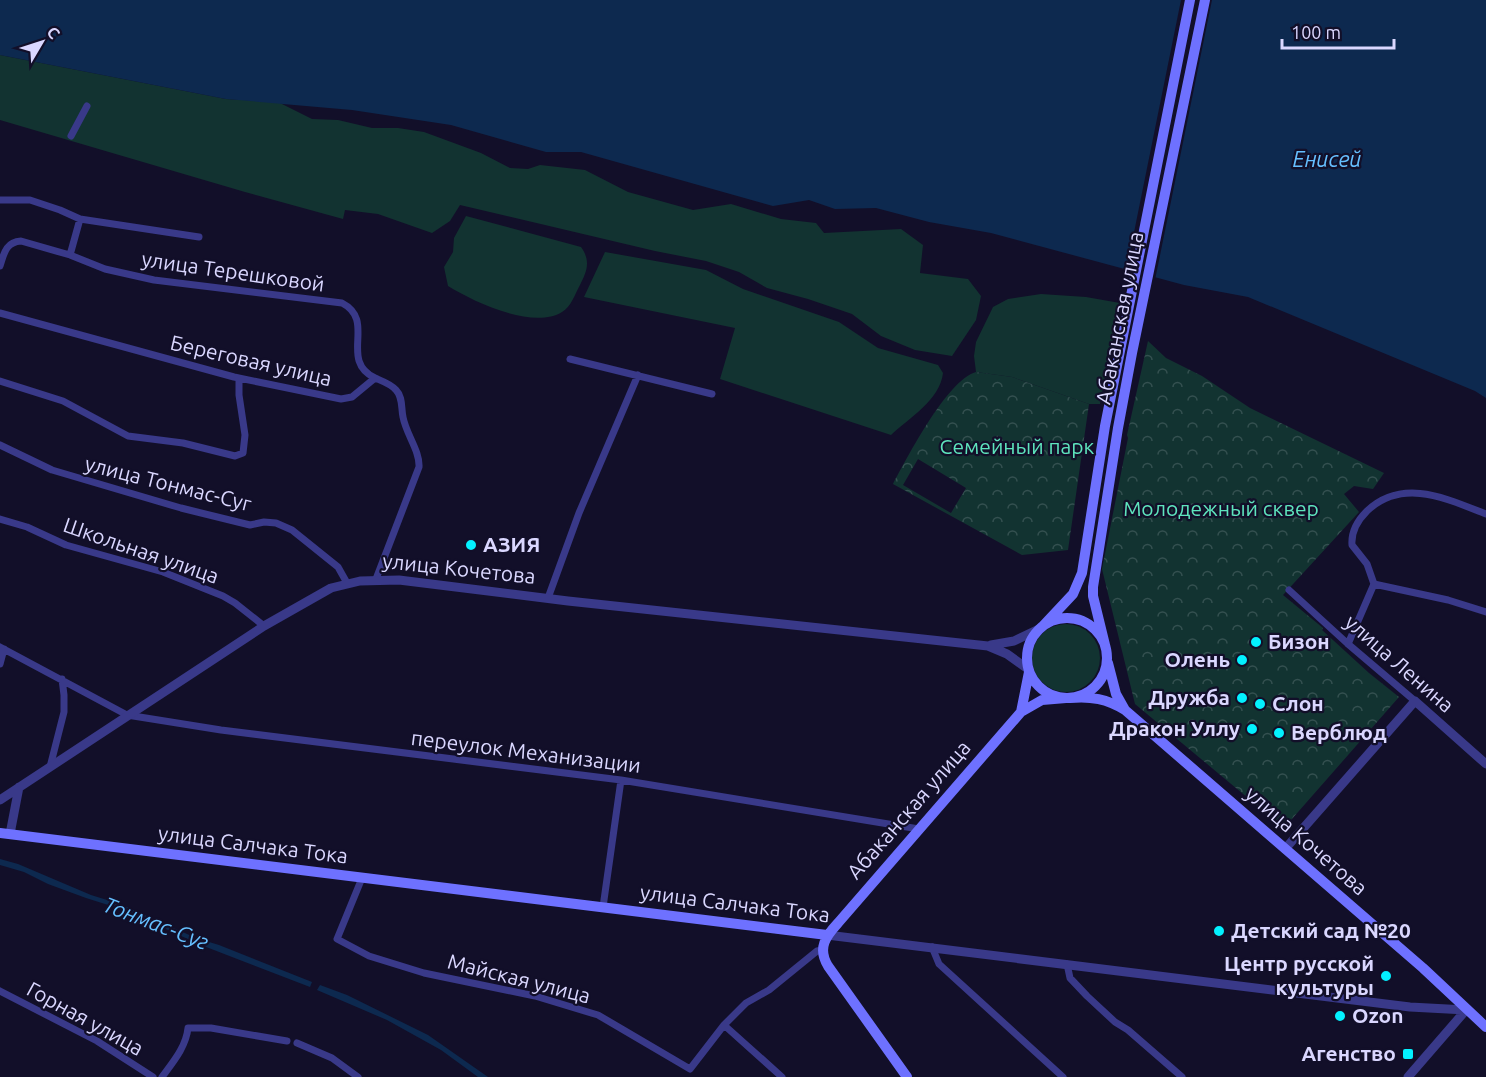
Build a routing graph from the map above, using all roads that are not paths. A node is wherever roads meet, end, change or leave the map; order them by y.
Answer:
1 (1190, 0) edge
2 (1204, 0) edge
3 (87, 106) dead end
4 (71, 136) dead end
5 (0, 200) edge
6 (80, 219) junction
7 (199, 237) dead end
8 (70, 255) junction
9 (0, 266) edge
10 (0, 313) edge
11 (570, 359) dead end
12 (638, 375) junction
13 (239, 378) junction
14 (375, 378) junction
15 (0, 381) edge
16 (712, 393) dead end
17 (0, 445) edge
18 (1486, 514) edge
19 (0, 519) edge
20 (376, 579) junction
21 (347, 583) junction
22 (1374, 584) junction
23 (1289, 591) dead end
24 (548, 598) junction
25 (1486, 612) edge
26 (264, 626) junction
27 (1041, 627) junction
28 (1348, 644) junction
29 (988, 646) junction
30 (2, 648) edge
31 (1105, 648) junction
32 (0, 664) edge
33 (1029, 670) junction
34 (62, 679) junction
35 (1068, 698) junction
36 (1415, 701) junction
37 (1125, 710) junction
38 (1021, 712) junction
39 (127, 716) junction
40 (1486, 764) edge
41 (50, 767) junction
42 (621, 780) junction
43 (19, 787) junction
44 (0, 800) edge
45 (919, 829) junction
46 (5, 834) edge
47 (1285, 849) junction
48 (362, 878) junction
49 (603, 907) junction
50 (827, 934) junction
51 (932, 947) junction
52 (822, 950) junction
53 (1067, 964) junction
54 (0, 990) edge
55 (1466, 1010) junction
56 (724, 1025) junction
57 (1486, 1027) edge
58 (287, 1041) dead end
59 (297, 1043) dead end
60 (153, 1077) edge
61 (162, 1077) edge
62 (358, 1077) edge
63 (782, 1077) edge
64 (907, 1077) edge
65 (1063, 1077) edge
66 (1182, 1077) edge
67 (1408, 1077) edge

1 - 27 main road, Абаканская улица
2 - 31 main road, Абаканская улица
3 - 4 street
5 - 6 street, улица Терешковой
6 - 7 street, улица Терешковой
6 - 8 street
8 - 9 street
8 - 14 street, улица Терешковой
10 - 13 street, Береговая улица
11 - 12 street
12 - 16 street
12 - 24 street
13 - 14 street, Береговая улица
13 - 15 street
14 - 20 street
17 - 21 street, улица Тонмас-Суг
18 - 22 street
19 - 26 street, Школьная улица
20 - 21 street, улица Кочетова
20 - 24 street, улица Кочетова
21 - 26 street, улица Кочетова
22 - 25 street
22 - 28 street
23 - 28 street, улица Ленина
24 - 29 street, улица Кочетова
26 - 39 street, улица Кочетова
27 - 29 street, улица Кочетова
27 - 31 main road
27 - 33 main road
28 - 36 street, улица Ленина
29 - 33 street, улица Кочетова
30 - 32 street
30 - 34 street
31 - 35 main road
31 - 37 main road, улица Кочетова
33 - 35 main road
33 - 38 main road, Абаканская улица
34 - 39 street
34 - 41 street
35 - 37 main road, улица Кочетова
35 - 38 main road, Абаканская улица
36 - 40 street, улица Ленина
36 - 47 street
37 - 47 main road, улица Кочетова
38 - 45 main road, Абаканская улица
39 - 41 street, улица Кочетова
39 - 42 street, переулок Механизации
41 - 43 street, улица Кочетова
42 - 45 street, переулок Механизации
42 - 49 street
43 - 44 street, улица Кочетова
43 - 46 street
45 - 50 main road, Абаканская улица
46 - 48 main road, улица Салчака Тока
47 - 55 main road, улица Кочетова
48 - 49 main road, улица Салчака Тока
48 - 56 street, Майская улица
49 - 50 main road, улица Салчака Тока
50 - 51 street, улица Салчака Тока
50 - 52 main road
51 - 53 street, улица Салчака Тока
51 - 65 street
52 - 56 street
52 - 64 main road
53 - 55 street, улица Салчака Тока
53 - 66 street
54 - 60 street, Горная улица
55 - 57 main road, улица Кочетова
55 - 67 street
56 - 63 street
58 - 61 street
59 - 62 street

